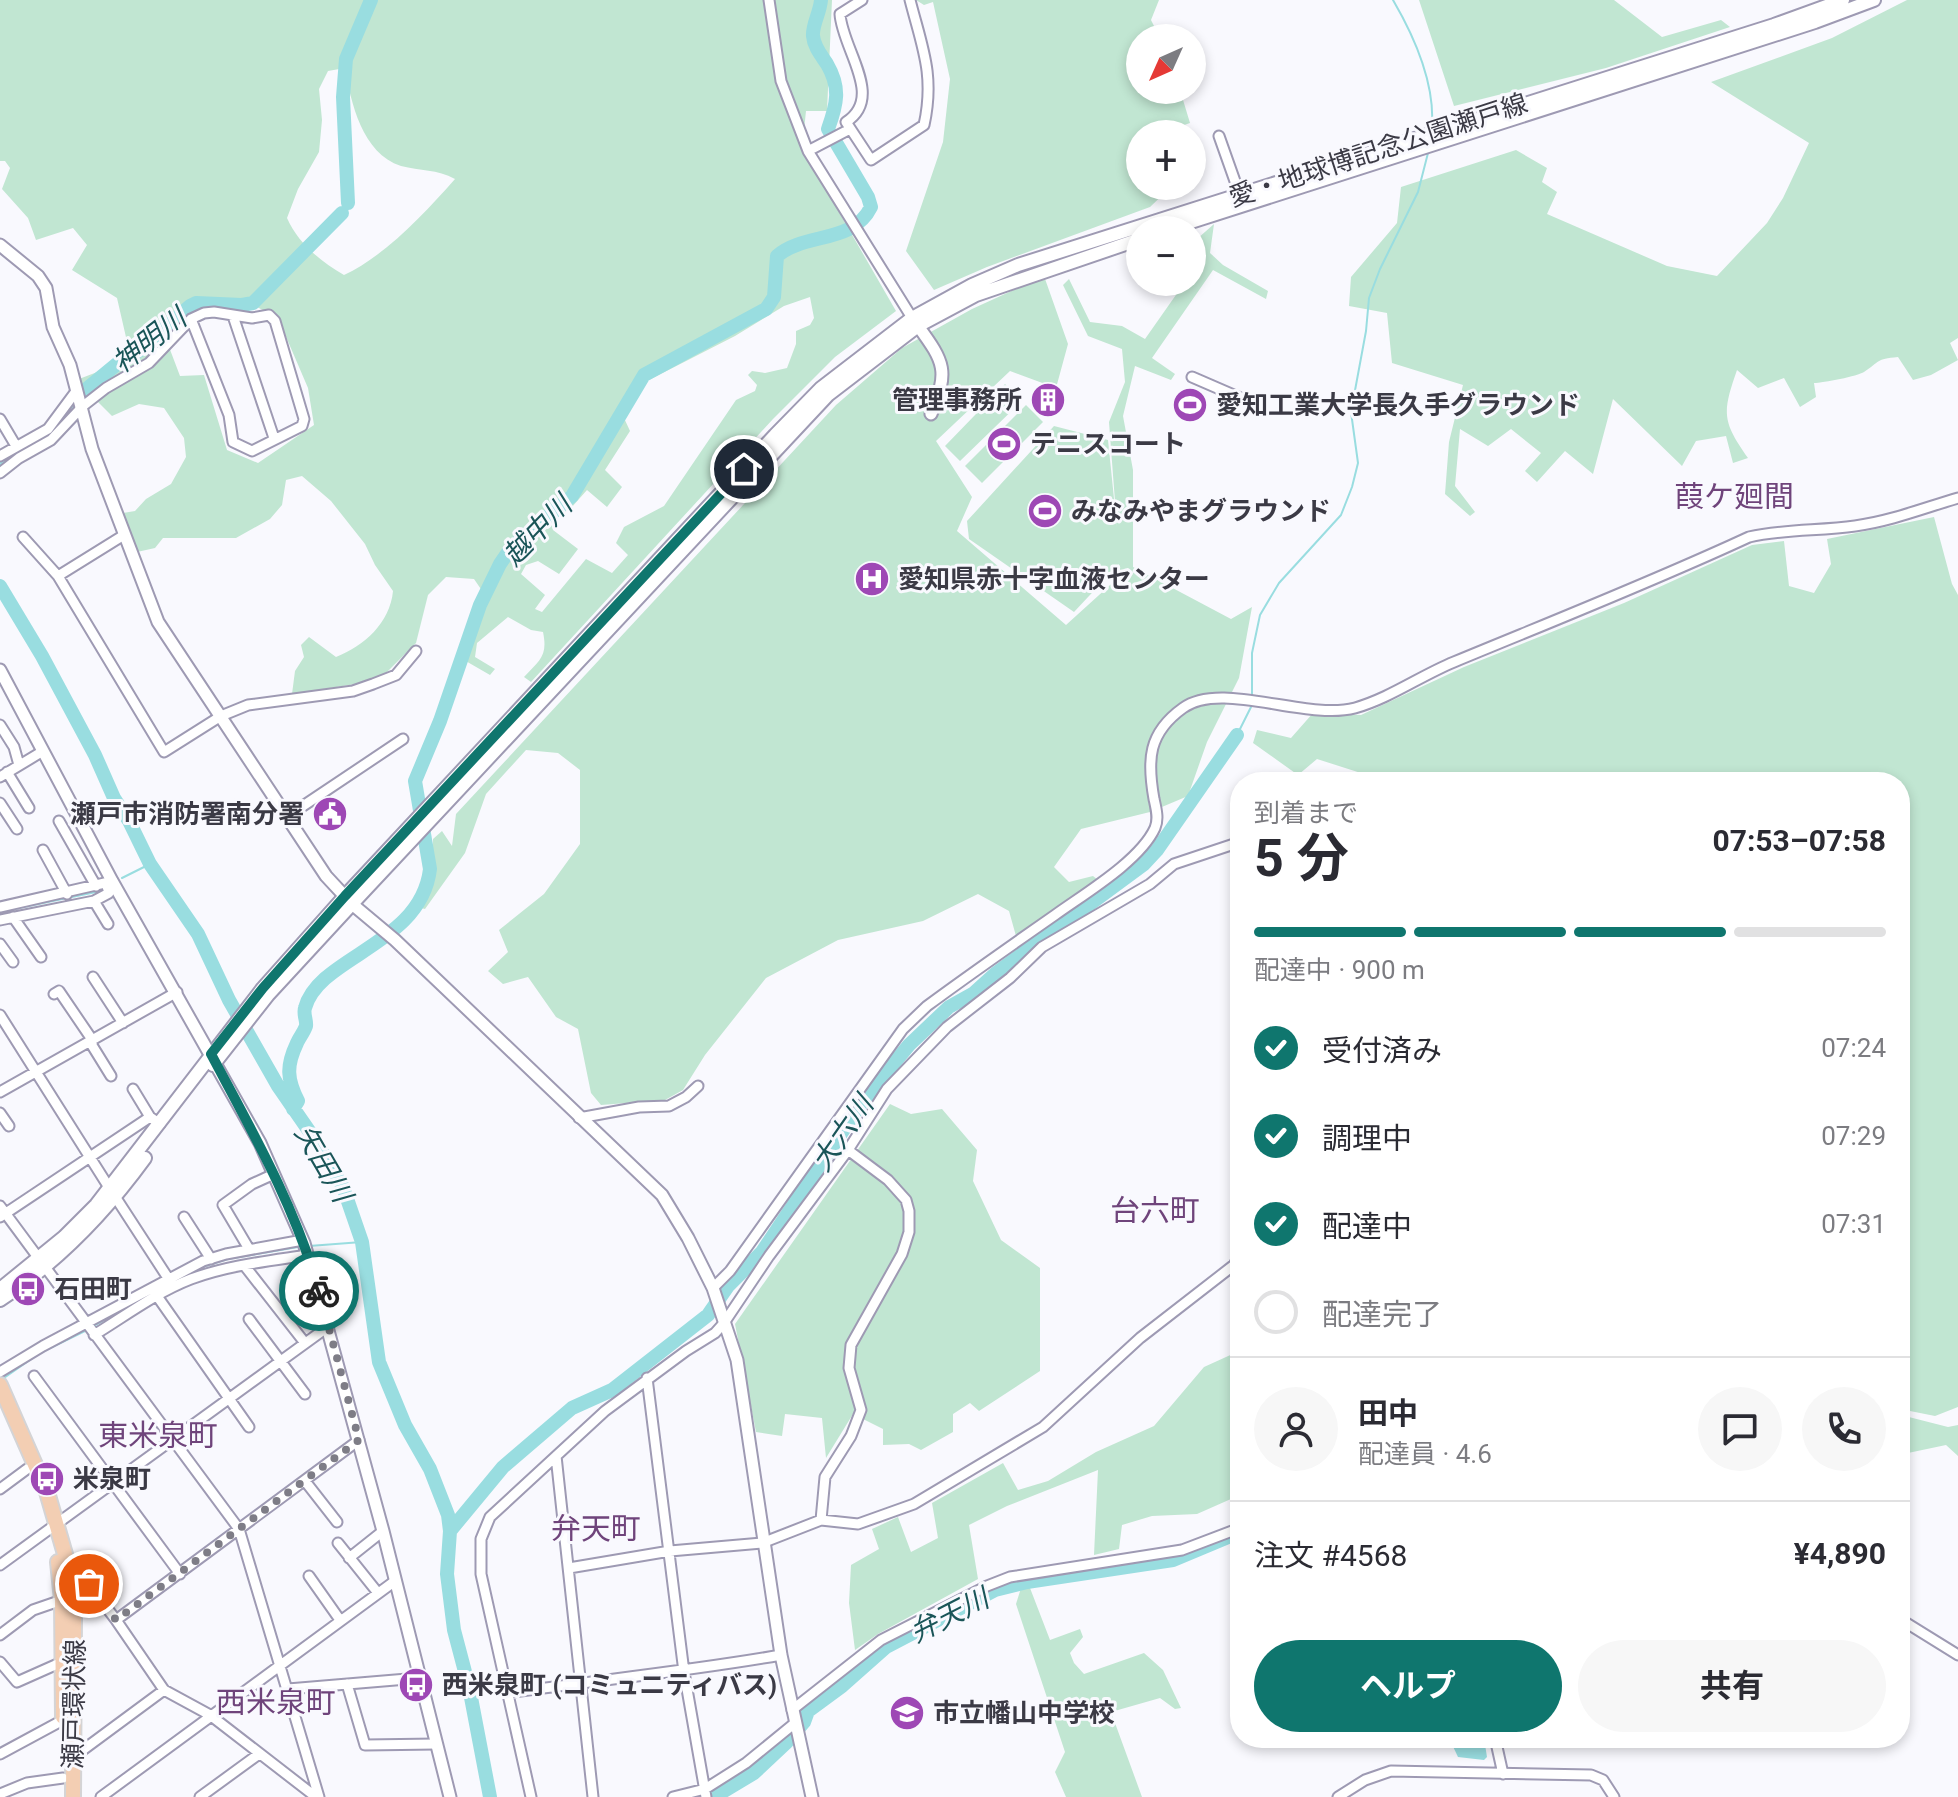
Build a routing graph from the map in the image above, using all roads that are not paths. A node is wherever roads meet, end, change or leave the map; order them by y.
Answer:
1 (769, 0) edge
2 (862, 0) edge
3 (910, 0) edge
4 (1843, 0) edge
5 (1874, 0) edge
6 (850, 129) junction
7 (1446, 135) junction
8 (1219, 136) dead end
9 (812, 149) junction
10 (1241, 200) junction
11 (1201, 216) edge
12 (1126, 244) edge
13 (0, 245) edge
14 (233, 316) junction
15 (191, 319) junction
16 (915, 322) junction
17 (1192, 377) dead end
18 (77, 390) junction
19 (1252, 403) dead end
20 (83, 406) junction
21 (931, 414) dead end
22 (0, 419) edge
23 (274, 438) junction
24 (16, 446) junction
25 (0, 456) edge
26 (0, 473) edge
27 (1958, 498) edge
28 (124, 535) junction
29 (23, 537) dead end
30 (58, 576) junction
31 (416, 651) dead end
32 (0, 670) edge
33 (221, 716) junction
34 (0, 725) edge
35 (403, 739) dead end
36 (43, 751) junction
37 (19, 765) junction
38 (4, 775) edge
39 (0, 803) edge
40 (29, 808) dead end
41 (288, 816) junction
42 (59, 821) dead end
43 (17, 829) dead end
44 (1230, 845) edge
45 (43, 850) dead end
46 (105, 883) junction
47 (67, 894) junction
48 (348, 900) junction
49 (94, 901) junction
50 (0, 907) edge
51 (13, 917) junction
52 (0, 920) edge
53 (108, 924) dead end
54 (0, 944) edge
55 (41, 957) dead end
56 (13, 962) dead end
57 (93, 977) dead end
58 (177, 992) junction
59 (54, 994) dead end
60 (0, 1015) edge
61 (123, 1023) junction
62 (92, 1042) junction
63 (215, 1055) junction
64 (36, 1072) junction
65 (111, 1076) dead end
66 (698, 1086) dead end
67 (132, 1089) dead end
68 (1, 1091) edge
69 (0, 1113) edge
70 (579, 1118) junction
71 (155, 1121) junction
72 (9, 1126) dead end
73 (848, 1150) junction
74 (90, 1157) junction
75 (274, 1174) junction
76 (113, 1194) junction
77 (2, 1212) edge
78 (184, 1217) dead end
79 (306, 1247) junction
80 (249, 1249) junction
81 (211, 1259) junction
82 (43, 1261) junction
83 (244, 1265) junction
84 (1230, 1268) edge
85 (168, 1278) junction
86 (0, 1289) edge
87 (713, 1290) junction
88 (157, 1296) junction
89 (0, 1300) edge
90 (249, 1319) dead end
91 (724, 1322) junction
92 (87, 1323) junction
93 (329, 1326) junction
94 (94, 1335) junction
95 (305, 1343) junction
96 (280, 1361) junction
97 (0, 1372) edge
98 (34, 1376) dead end
99 (647, 1378) junction
100 (0, 1385) edge
101 (305, 1394) dead end
102 (229, 1399) junction
103 (0, 1406) edge
104 (249, 1427) dead end
105 (173, 1438) junction
106 (359, 1440) junction
107 (556, 1456) junction
108 (27, 1469) junction
109 (305, 1481) junction
110 (112, 1482) junction
111 (0, 1489) edge
112 (821, 1520) junction
113 (337, 1522) dead end
114 (54, 1526) junction
115 (239, 1529) junction
116 (383, 1531) junction
117 (1230, 1532) edge
118 (338, 1543) dead end
119 (762, 1543) junction
120 (670, 1551) junction
121 (349, 1558) junction
122 (67, 1561) junction
123 (0, 1565) edge
124 (569, 1568) junction
125 (180, 1574) junction
126 (309, 1576) dead end
127 (395, 1581) junction
128 (378, 1593) junction
129 (62, 1600) junction
130 (116, 1620) junction
131 (340, 1620) junction
132 (1910, 1625) edge
133 (0, 1635) edge
134 (781, 1655) junction
135 (1958, 1655) edge
136 (0, 1662) edge
137 (62, 1662) junction
138 (280, 1665) junction
139 (684, 1672) junction
140 (419, 1678) junction
141 (582, 1682) junction
142 (347, 1684) junction
143 (288, 1689) junction
144 (164, 1690) junction
145 (508, 1693) junction
146 (792, 1710) junction
147 (210, 1715) junction
148 (63, 1720) junction
149 (795, 1723) junction
150 (436, 1744) junction
151 (1498, 1748) edge
152 (0, 1754) edge
153 (259, 1754) junction
154 (72, 1758) junction
155 (1503, 1774) junction
156 (63, 1778) junction
157 (705, 1793) edge
158 (0, 1794) edge
159 (64, 1797) edge
160 (73, 1797) edge
161 (101, 1797) edge
162 (200, 1797) edge
163 (317, 1797) edge
164 (450, 1797) edge
165 (531, 1797) edge
166 (593, 1797) edge
167 (673, 1797) edge
168 (812, 1797) edge
169 (1338, 1797) edge
170 (1614, 1797) edge

1 - 9 street
2 - 6 street
3 - 6 street
4 - 7 main road, 愛・地球博記念公園瀬戸線
5 - 7 main road, 愛・地球博記念公園瀬戸線
6 - 9 street
7 - 10 main road, 愛・地球博記念公園瀬戸線
8 - 10 street
9 - 16 street
10 - 11 main road, 愛・地球博記念公園瀬戸線
10 - 16 main road, 愛・地球博記念公園瀬戸線
12 - 16 main road, 愛・地球博記念公園瀬戸線
13 - 18 street
14 - 15 street
14 - 23 street
14 - 23 street
15 - 20 street
15 - 23 street
16 - 21 street
16 - 48 main road, 愛・地球博記念公園瀬戸線
17 - 19 street
18 - 20 street
18 - 24 street
20 - 26 street
20 - 28 street
22 - 24 street
24 - 25 street
27 - 87 street
28 - 30 street
28 - 33 street
29 - 30 street
30 - 33 street
31 - 33 street
32 - 36 street
33 - 41 street
34 - 37 street
35 - 41 street
36 - 37 street
36 - 46 street
37 - 38 street
38 - 40 street
39 - 43 street
41 - 48 street
42 - 46 street
44 - 73 street
45 - 47 street
46 - 47 street
46 - 49 street
46 - 58 street
47 - 50 street
48 - 63 main road, 愛・地球博記念公園瀬戸線
48 - 70 street
49 - 51 street
49 - 53 street
51 - 52 street
51 - 55 street
54 - 56 street
57 - 61 street
58 - 61 street
58 - 63 street
59 - 62 street
60 - 64 street
61 - 62 street
62 - 64 street
62 - 65 street
63 - 71 main road, 愛・地球博記念公園瀬戸線
63 - 75 street
63 - 76 main road, 愛・地球博記念公園瀬戸線
64 - 68 street
64 - 74 street
66 - 70 street
67 - 71 street
69 - 72 street
70 - 87 street
71 - 74 street
71 - 76 main road, 愛・地球博記念公園瀬戸線
73 - 91 street
73 - 112 street
74 - 76 street
74 - 77 street
75 - 79 street
75 - 80 street
76 - 82 main road, 愛・地球博記念公園瀬戸線
76 - 85 street
77 - 82 street
78 - 81 street
79 - 80 street
79 - 83 street
79 - 93 street
80 - 81 street
81 - 85 street
82 - 86 main road, 愛・地球博記念公園瀬戸線
82 - 89 main road, 愛・地球博記念公園瀬戸線
82 - 92 street
83 - 88 street
83 - 95 street
84 - 112 street
85 - 92 street
87 - 91 street
88 - 94 street
88 - 102 street
90 - 96 street
91 - 99 street
91 - 119 street
92 - 94 street
92 - 97 street
93 - 95 street
93 - 106 street
94 - 105 street
95 - 96 street
96 - 101 street
96 - 102 street
98 - 110 street
99 - 107 street
99 - 120 street
100 - 114 main road, 瀬戸環状線
102 - 104 street
102 - 105 street
103 - 108 main road, 瀬戸環状線
105 - 110 street
105 - 115 street
106 - 109 street
106 - 116 street
107 - 124 street
107 - 145 street
108 - 111 street
108 - 114 main road, 瀬戸環状線
109 - 113 street
109 - 115 street
110 - 114 street
110 - 125 street
112 - 119 street
114 - 122 main road, 瀬戸環状線
114 - 123 street
114 - 129 main road, 瀬戸環状線
115 - 125 street
115 - 138 street
116 - 121 street
116 - 127 street
117 - 146 street
118 - 121 street
119 - 120 street
119 - 134 street
120 - 124 street
120 - 139 street
121 - 128 street
122 - 130 street
122 - 154 main road, 瀬戸環状線
124 - 141 street
125 - 130 street
126 - 131 street
127 - 128 street
127 - 140 street
128 - 131 street
129 - 133 street
129 - 137 main road, 瀬戸環状線
130 - 144 street
131 - 138 street
132 - 135 street
134 - 139 street
134 - 146 street
136 - 137 street
137 - 148 main road, 瀬戸環状線
138 - 143 street
138 - 147 street
139 - 141 street
139 - 157 street
140 - 142 street
140 - 150 street
141 - 145 street
141 - 166 street
142 - 143 street
142 - 150 street
143 - 163 street
144 - 147 street
144 - 154 street
145 - 165 street
146 - 149 street
147 - 153 street
147 - 161 street
148 - 152 street
148 - 156 main road, 瀬戸環状線
149 - 157 street
149 - 168 street
150 - 164 street
151 - 155 street
153 - 162 street
153 - 163 street
154 - 160 main road, 瀬戸環状線
155 - 169 street
155 - 170 street
156 - 158 street
156 - 159 main road, 瀬戸環状線
157 - 167 street

